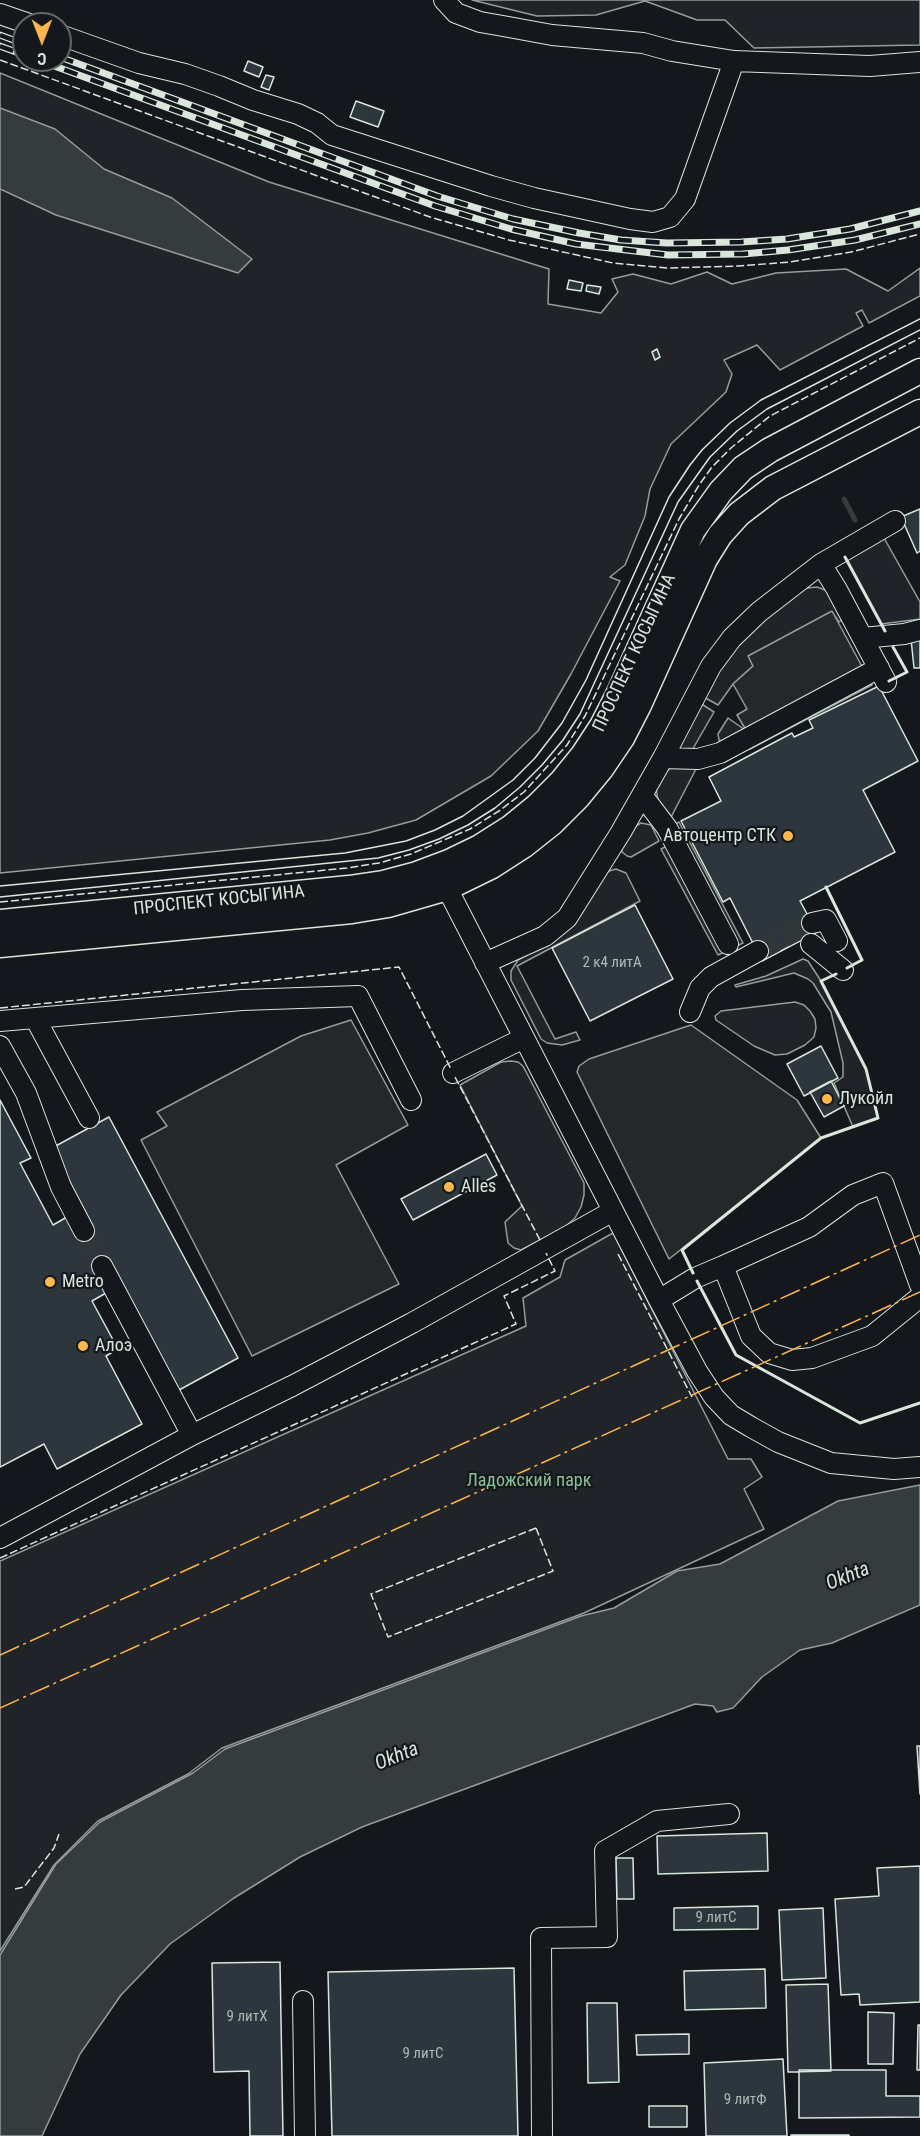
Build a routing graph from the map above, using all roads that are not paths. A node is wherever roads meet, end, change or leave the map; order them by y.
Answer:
1 (444, 0) edge
2 (72, 39) edge
3 (734, 61) junction
4 (920, 62) edge
5 (920, 371) edge
6 (920, 412) edge
7 (895, 521) dead end
8 (821, 564) junction
9 (920, 630) edge
10 (863, 638) junction
11 (663, 758) junction
12 (642, 795) junction
13 (447, 888) junction
14 (0, 922) edge
15 (819, 922) dead end
16 (837, 941) dead end
17 (728, 944) dead end
18 (811, 944) dead end
19 (0, 945) edge
20 (758, 951) tunnel mouth
21 (485, 963) junction
22 (843, 970) dead end
23 (690, 1012) dead end
24 (35, 1018) junction
25 (0, 1021) edge
26 (524, 1038) junction
27 (0, 1046) edge
28 (453, 1073) dead end
29 (411, 1100) dead end
30 (89, 1118) dead end
31 (613, 1211) junction
32 (84, 1231) tunnel mouth
33 (102, 1266) tunnel mouth
34 (723, 1266) junction
35 (920, 1285) edge
36 (920, 1297) edge
37 (659, 1300) junction
38 (192, 1435) junction
39 (920, 1467) edge
40 (0, 1538) edge
41 (729, 1814) dead end
42 (303, 2001) dead end
43 (305, 2136) edge
44 (542, 2136) edge

1 - 3 street
2 - 3 street
3 - 4 street
5 - 14 main road, ПРОСПЕКТ КОСЫГИНА
6 - 13 main road, ПРОСПЕКТ КОСЫГИНА
7 - 8 street
8 - 10 street
8 - 11 street
9 - 10 street
10 - 11 street
11 - 12 street
12 - 17 street
12 - 21 street
13 - 19 main road, ПРОСПЕКТ КОСЫГИНА
13 - 21 street
15 - 16 street
18 - 22 street
20 - 23 street
21 - 26 street
24 - 25 street
24 - 29 street
24 - 30 street
26 - 28 street
26 - 31 street
27 - 32 street
31 - 37 street
31 - 38 street
33 - 38 street
34 - 35 street
34 - 36 street
34 - 37 street
37 - 39 street
38 - 40 street
41 - 44 street
42 - 43 street

